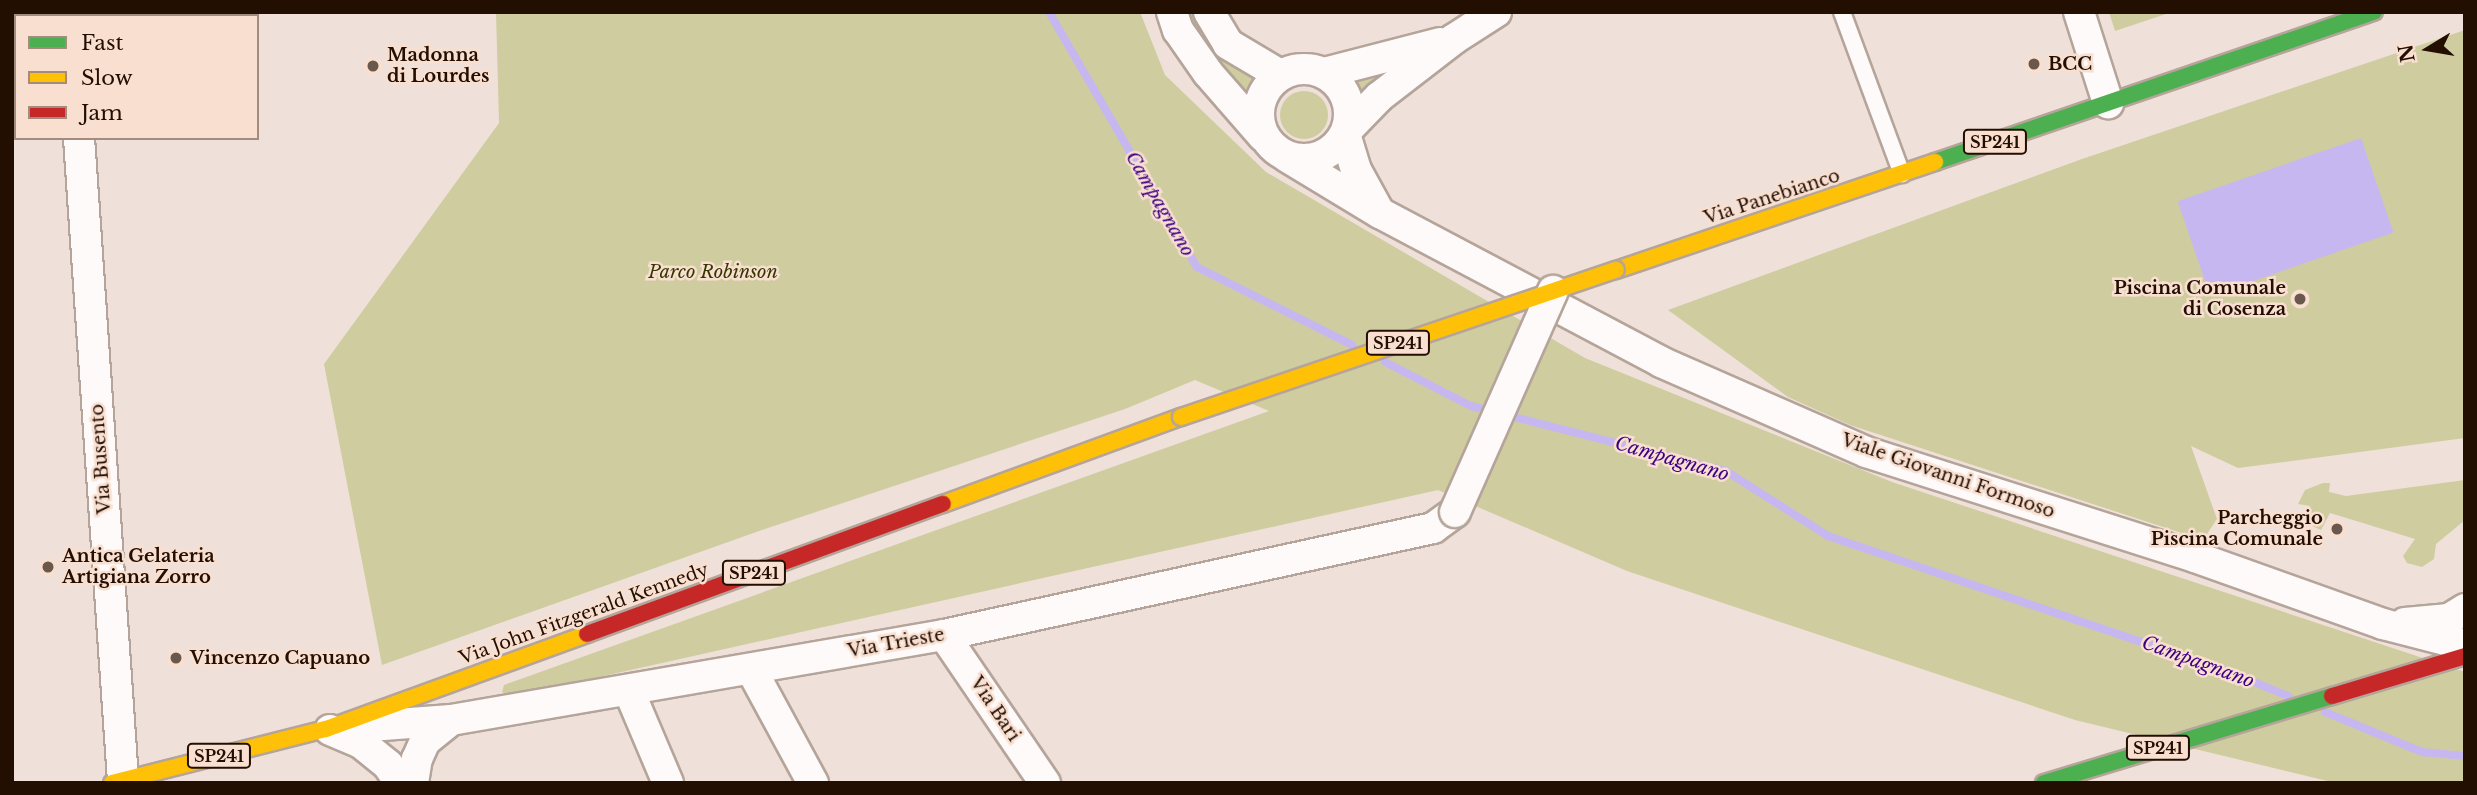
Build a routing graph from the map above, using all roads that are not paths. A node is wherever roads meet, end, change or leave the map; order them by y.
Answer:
1 (1172, 12) edge
2 (1209, 12) edge
3 (1496, 12) edge
4 (1842, 12) edge
5 (2079, 12) edge
6 (2374, 12) edge
7 (1454, 39) junction
8 (1324, 73) junction
9 (1280, 75) junction
10 (2108, 103) junction
11 (1346, 132) junction
12 (1263, 136) junction
13 (79, 140) edge
14 (1286, 157) junction
15 (1902, 174) junction
16 (1380, 213) junction
17 (1553, 291) junction
18 (1181, 417) joint
19 (2465, 610) edge
20 (2383, 624) junction
21 (944, 635) junction
22 (2463, 646) edge
23 (751, 669) junction
24 (629, 691) junction
25 (451, 720) junction
26 (326, 729) junction
27 (172, 775) edge
28 (118, 782) edge
29 (400, 783) edge
30 (413, 783) edge
31 (668, 783) edge
32 (813, 783) edge
33 (1045, 783) edge
34 (2044, 783) edge

1 - 12 street
2 - 9 street
3 - 7 street
4 - 15 lane
5 - 10 street
6 - 10 main road, Via Panebianco / SP241
7 - 8 street
7 - 11 street
8 - 9 street
8 - 11 street
9 - 12 street
10 - 15 main road, Via Panebianco / SP241
11 - 14 street
11 - 16 street
12 - 14 street
13 - 28 street, Via Busento
14 - 16 street, Viale Giovanni Formoso
15 - 17 main road, Via Panebianco / SP241, bridge
16 - 20 street, Viale Giovanni Formoso
17 - 18 main road, Via Panebianco / SP241, bridge
17 - 21 street, Via Trieste, bridge
18 - 26 main road, Via John Fitzgerald Kennedy / SP241
19 - 20 street
20 - 22 street, Viale Giovanni Formoso
21 - 23 street, Via Trieste
21 - 33 street, Via Bari
22 - 34 main road, SP241
23 - 24 street, Via Trieste
23 - 32 street
24 - 25 street, Via Trieste
24 - 31 street
25 - 26 street, Via Trieste
25 - 30 street
26 - 27 main road, Via John Fitzgerald Kennedy / SP241
26 - 29 street
27 - 28 main road, Via John Fitzgerald Kennedy / SP241

